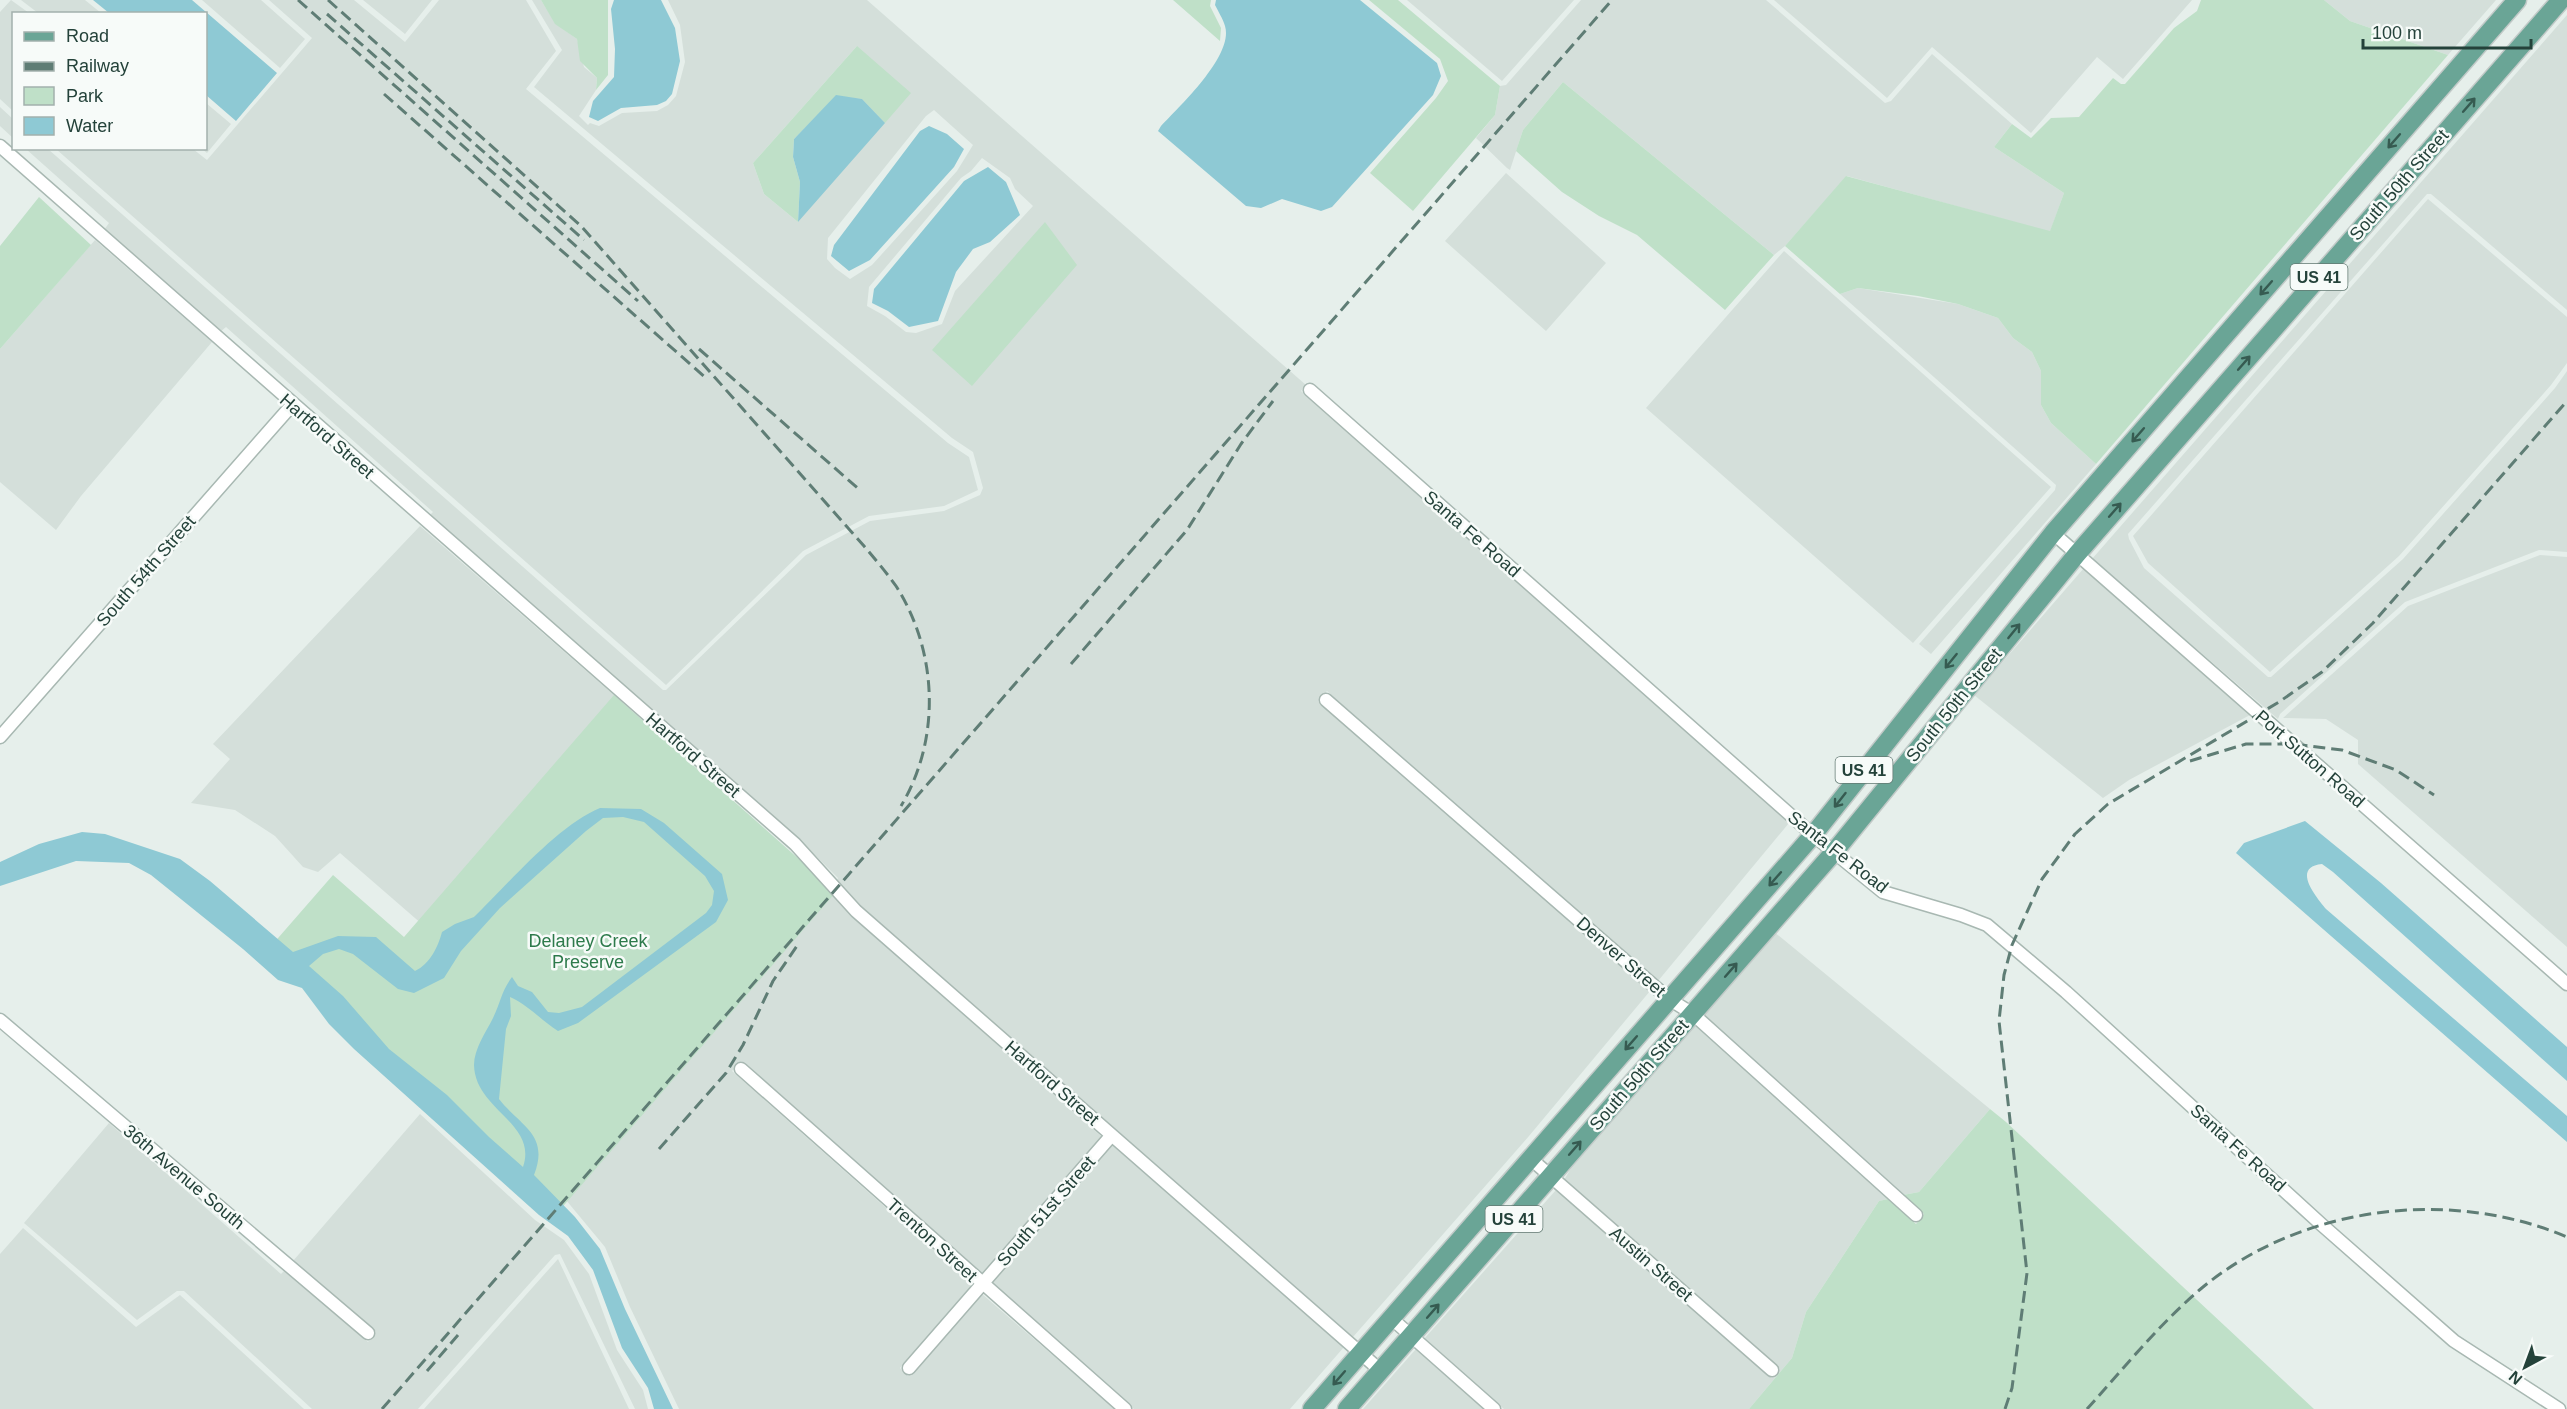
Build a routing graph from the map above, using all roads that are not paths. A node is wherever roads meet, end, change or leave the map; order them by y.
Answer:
1 (2517, 0) edge
2 (2561, 0) edge
3 (0, 146) edge
4 (1310, 390) dead end
5 (292, 405) junction
6 (2053, 533) junction
7 (2077, 554) junction
8 (1326, 700) dead end
9 (0, 737) edge
10 (1813, 835) junction
11 (1834, 852) junction
12 (2567, 984) edge
13 (1670, 999) junction
14 (1693, 1014) junction
15 (0, 1020) edge
16 (741, 1069) dead end
17 (1111, 1136) junction
18 (1530, 1159) junction
19 (1551, 1176) junction
20 (1916, 1215) dead end
21 (982, 1285) junction
22 (1391, 1318) junction
23 (368, 1334) dead end
24 (1411, 1336) junction
25 (1361, 1352) junction
26 (909, 1368) dead end
27 (1772, 1370) dead end
28 (1381, 1371) junction
29 (1125, 1409) edge
30 (1312, 1409) edge
31 (1347, 1409) edge
32 (1494, 1409) edge
33 (2559, 1409) edge

1 -> 6 main road, South 50th Street / US 41
7 -> 2 main road, South 50th Street / US 41
3 - 5 street, Hartford Street
4 - 10 street, Santa Fe Road
5 - 9 street, South 54th Street
5 - 17 street, Hartford Street
6 - 7 street, Port Sutton Road
6 -> 10 main road, South 50th Street / US 41
11 -> 7 main road, South 50th Street / US 41
7 - 12 street, Port Sutton Road
8 - 13 street, Denver Street
10 - 11 street, Santa Fe Road
10 -> 13 main road, South 50th Street / US 41
14 -> 11 main road, South 50th Street / US 41
11 - 33 street, Santa Fe Road
13 - 14 street, Denver Street
13 -> 18 main road, South 50th Street / US 41
19 -> 14 main road, South 50th Street / US 41
14 - 20 street, Denver Street
15 - 23 street, 36th Avenue South
16 - 21 street, Trenton Street
17 - 21 street, South 51st Street
17 - 25 street, Hartford Street
18 - 19 street, Austin Street
18 - 22 main road, South 50th Street / US 41
24 -> 19 main road, South 50th Street / US 41
19 - 27 street, Austin Street
21 - 26 street, South 51st Street
21 - 29 street, Trenton Street
22 - 24 street
22 - 25 main road, South 50th Street / US 41
24 - 28 main road, South 50th Street / US 41
24 - 32 street
25 - 28 street, Hartford Street
25 -> 30 main road, South 50th Street / US 41
28 - 31 main road, South 50th Street / US 41

